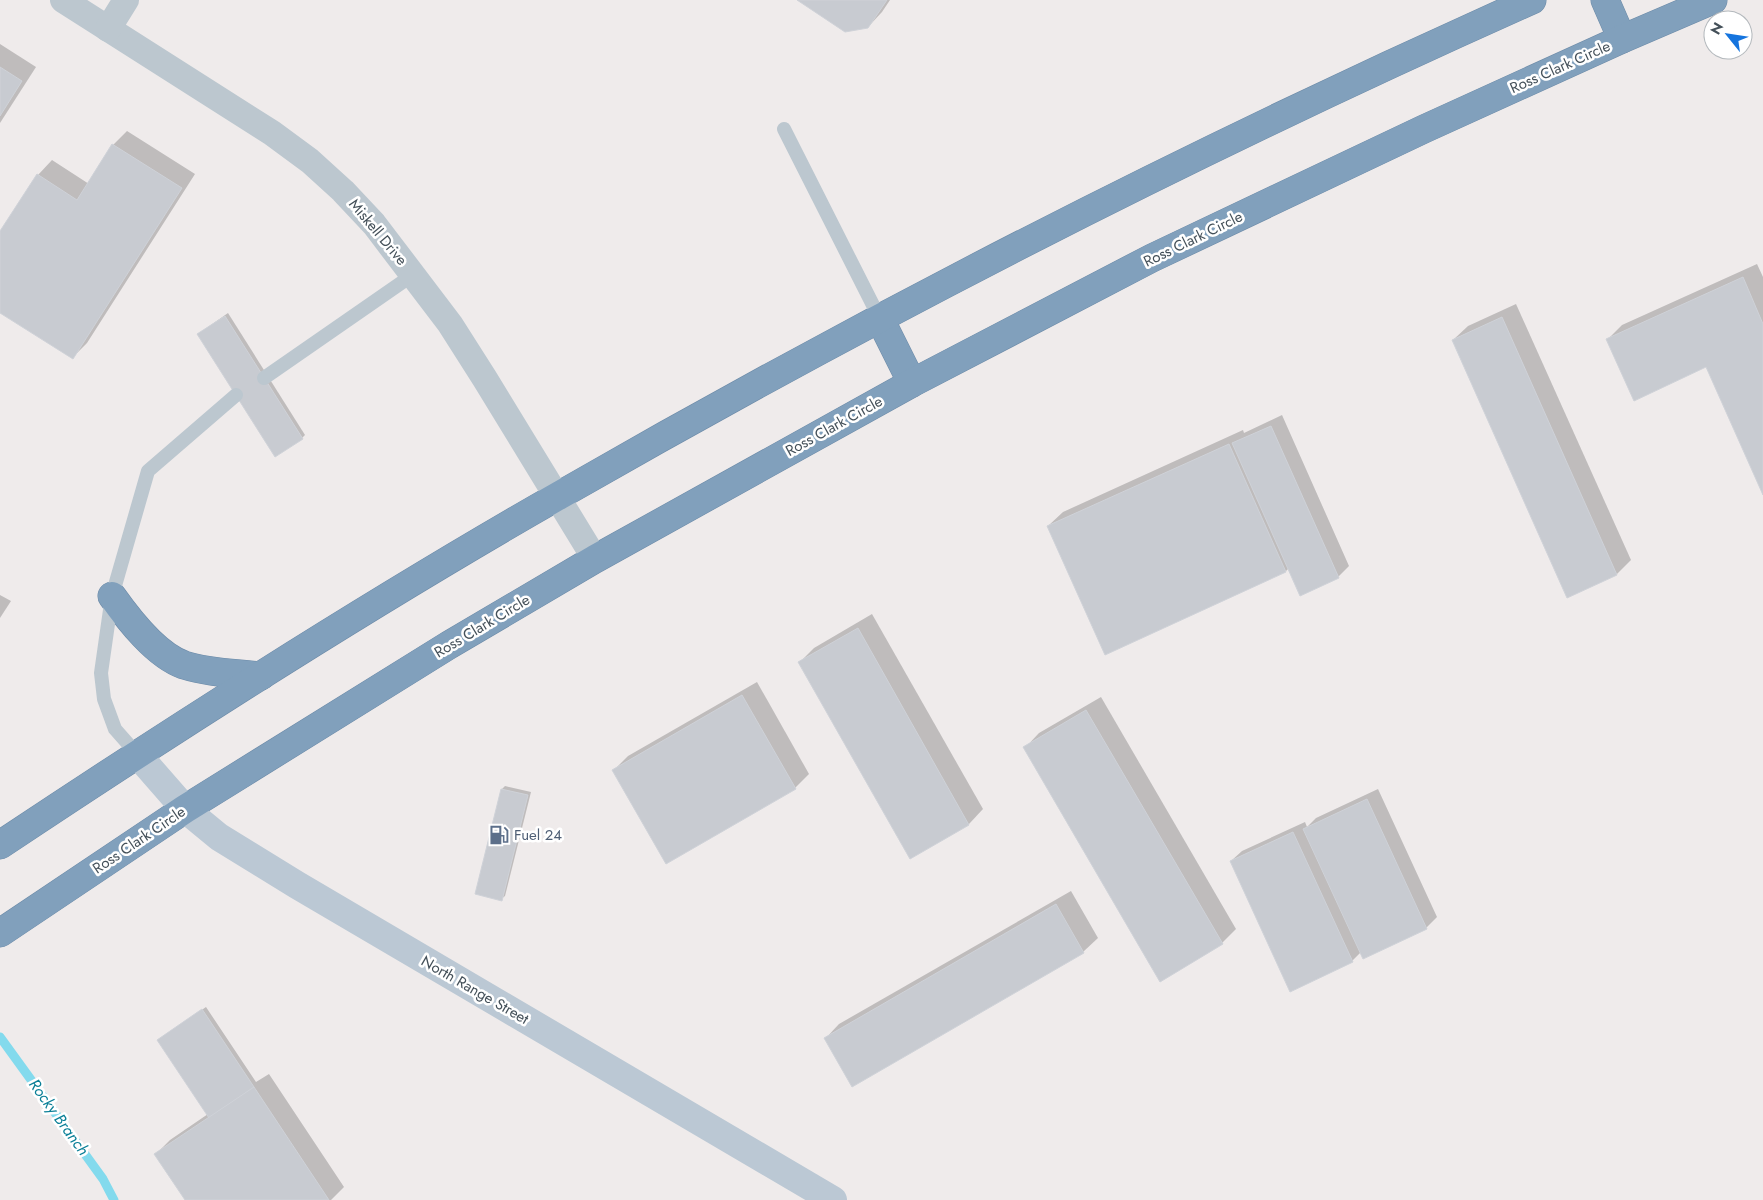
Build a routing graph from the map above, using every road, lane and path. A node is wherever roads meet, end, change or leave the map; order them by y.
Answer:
1 (64, 0) edge
2 (126, 0) edge
3 (1532, 0) edge
4 (1605, 0) edge
5 (1713, 0) edge
6 (108, 29) junction
7 (1622, 39) junction
8 (784, 129) dead end
9 (414, 274) junction
10 (880, 319) junction
11 (264, 378) dead end
12 (912, 383) junction
13 (236, 396) dead end
14 (557, 496) junction
15 (594, 559) junction
16 (112, 596) junction
17 (261, 676) junction
18 (137, 754) junction
19 (185, 809) junction
20 (0, 845) edge
21 (0, 933) edge
22 (833, 1200) edge

1 - 6 street, Miskell Drive
2 - 6 street
3 - 10 highway
4 - 7 highway
5 - 7 highway, Ross Clark Circle
6 - 9 street, Miskell Drive
7 - 12 highway, Ross Clark Circle
8 - 10 lane
9 - 11 lane
9 - 14 street, Miskell Drive
10 - 12 highway
10 - 14 highway
12 - 15 highway, Ross Clark Circle
13 - 16 lane
14 - 15 street, Miskell Drive
14 - 17 highway
15 - 19 highway, Ross Clark Circle
16 - 17 highway
16 - 18 lane
17 - 18 highway
18 - 19 street, North Range Street
18 - 20 highway
19 - 21 highway, Ross Clark Circle
19 - 22 street, North Range Street

